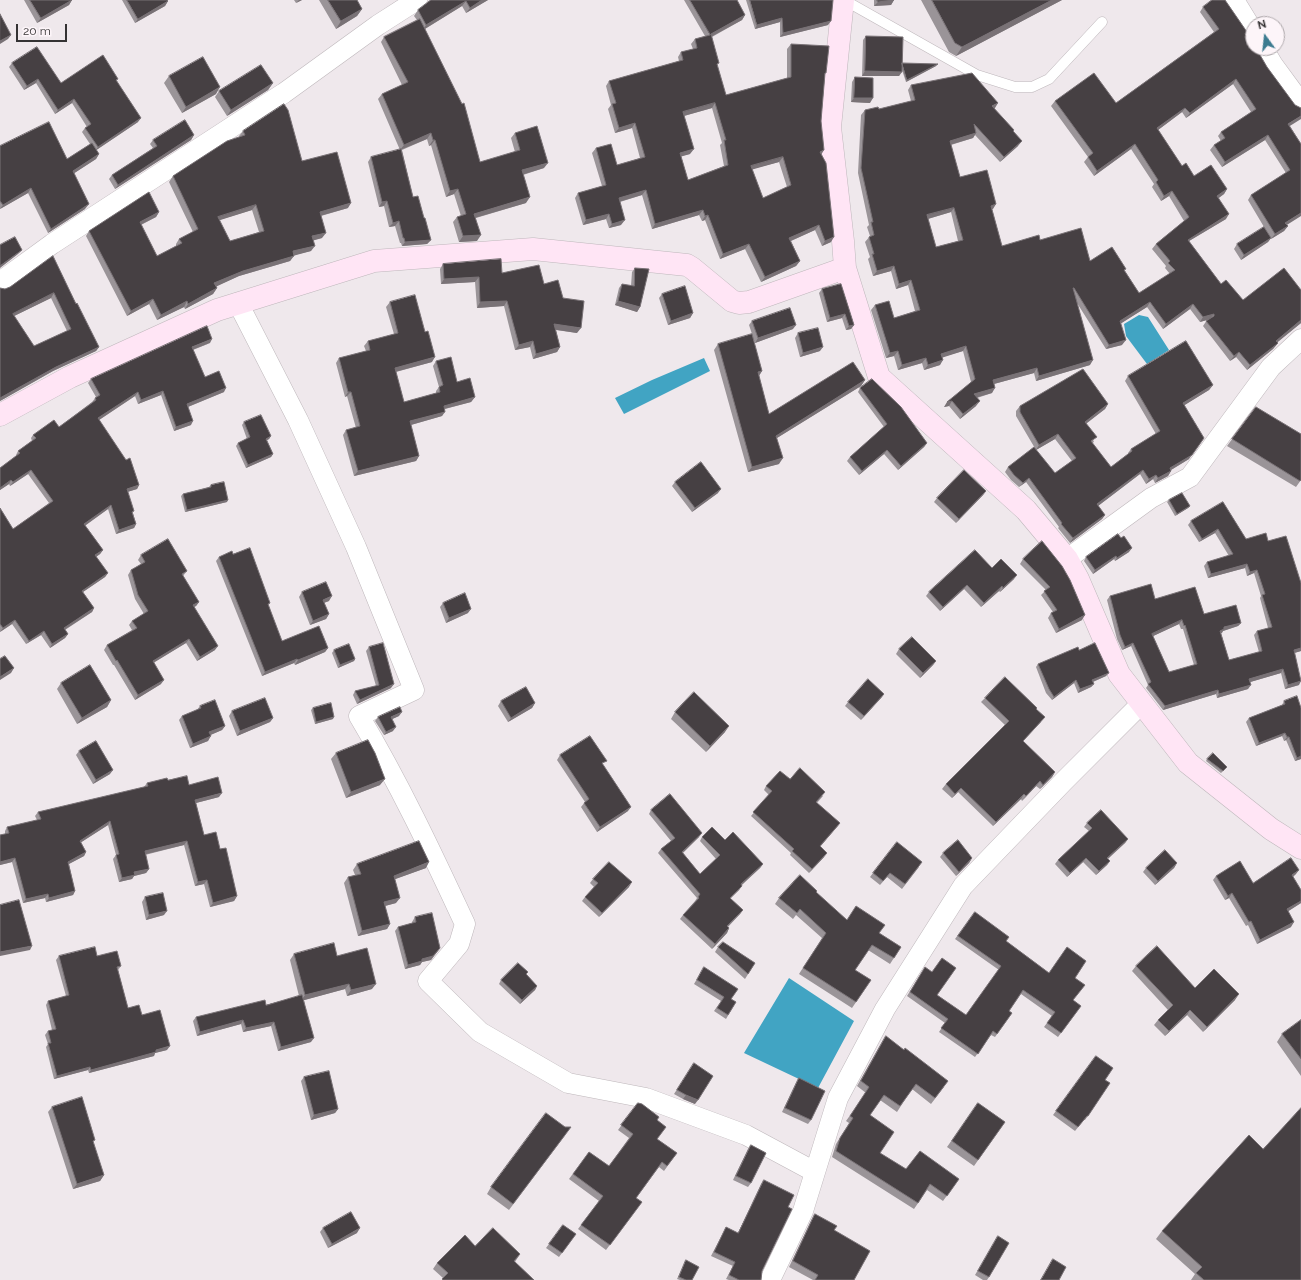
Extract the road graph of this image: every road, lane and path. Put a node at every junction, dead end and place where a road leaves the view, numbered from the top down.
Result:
1 (417, 0) edge
2 (844, 0) edge
3 (1234, 0) edge
4 (1245, 18) edge
5 (1102, 22) dead end
6 (1269, 56) edge
7 (1301, 103) edge
8 (845, 268) junction
9 (0, 282) edge
10 (238, 303) junction
11 (1301, 339) edge
12 (0, 415) edge
13 (1067, 558) junction
14 (1142, 703) junction
15 (1301, 848) edge
16 (815, 1172) junction
17 (770, 1280) edge

1 - 9 street
2 - 5 lane
2 - 8 main road
3 - 4 street
6 - 7 street
8 - 10 main road
8 - 13 main road
10 - 12 main road
10 - 16 street
11 - 13 street
13 - 14 main road
14 - 15 main road
14 - 16 street
16 - 17 street

